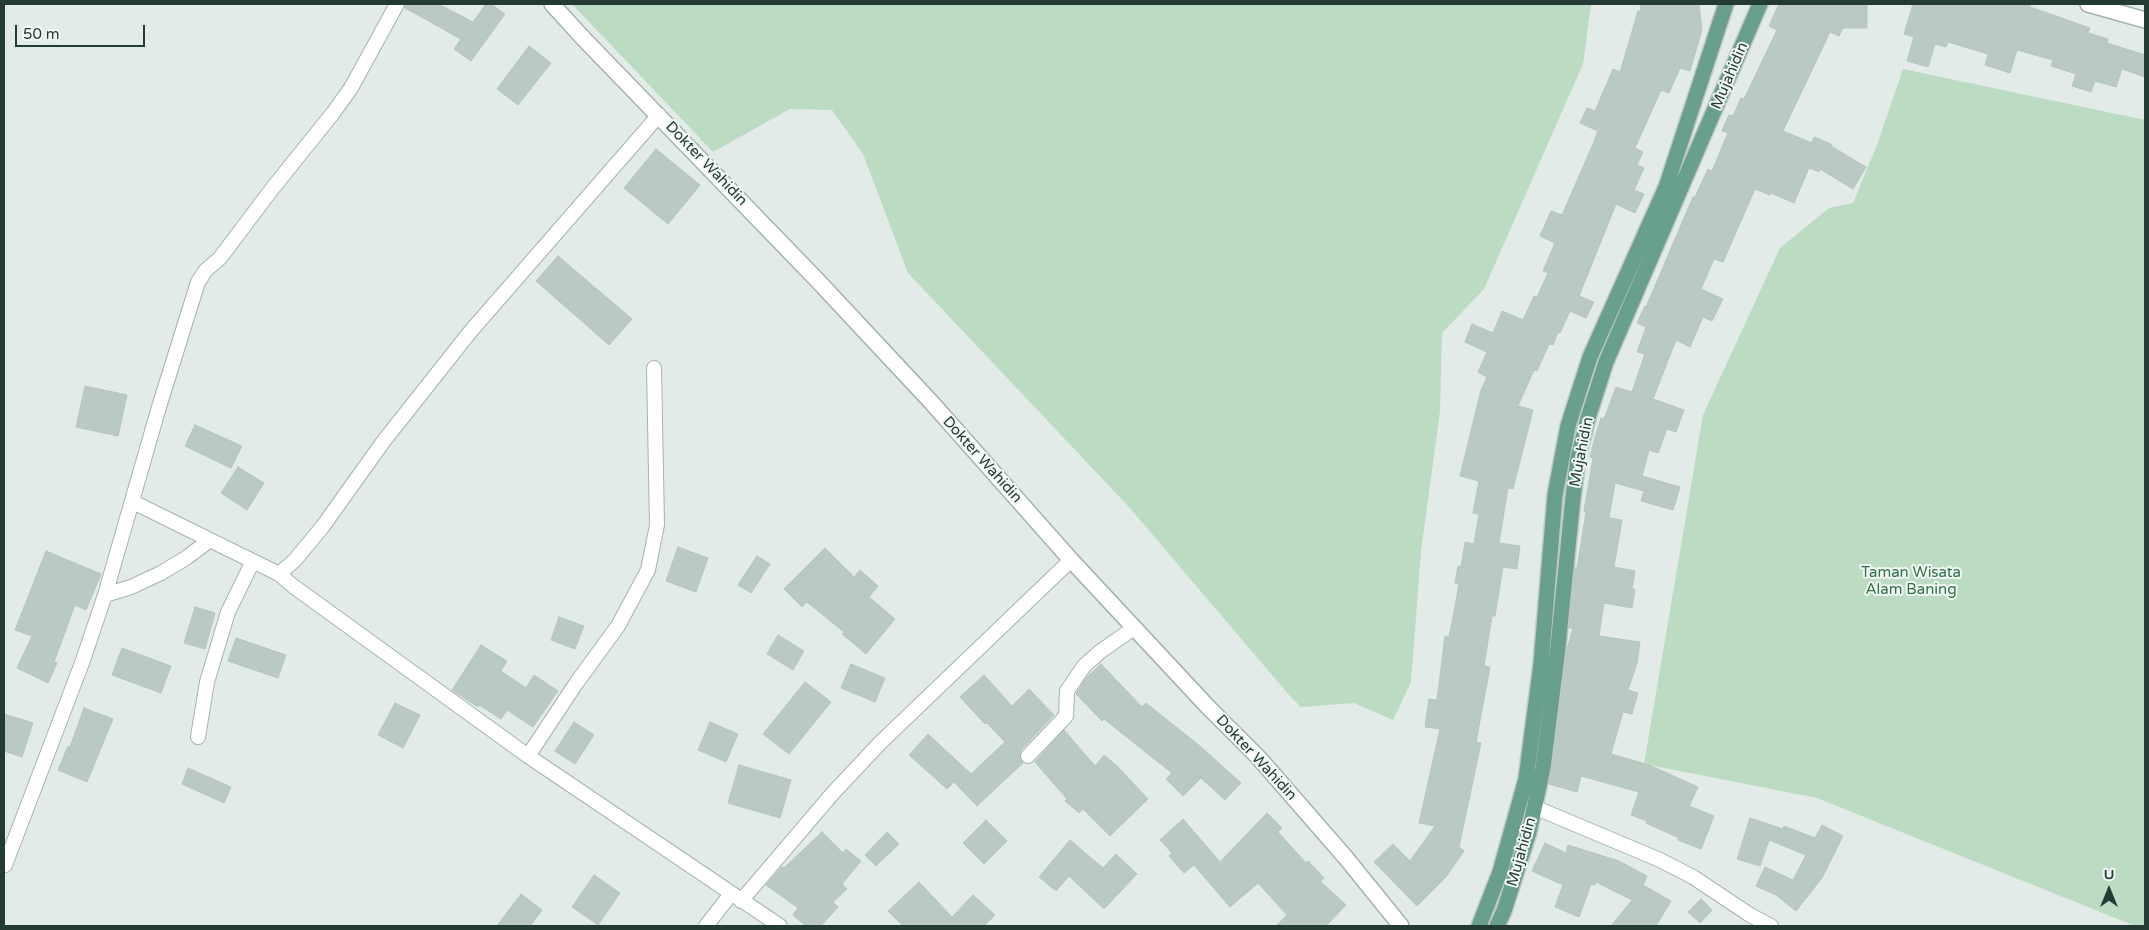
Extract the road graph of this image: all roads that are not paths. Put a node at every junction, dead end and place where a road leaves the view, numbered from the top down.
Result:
1 (397, 4) edge
2 (552, 4) edge
3 (1726, 4) edge
4 (1760, 4) edge
5 (2088, 4) edge
6 (2145, 20) edge
7 (659, 116) junction
8 (654, 368) dead end
9 (132, 502) junction
10 (210, 540) junction
11 (1071, 560) junction
12 (253, 561) junction
13 (279, 574) junction
14 (105, 595) junction
15 (1134, 628) junction
16 (198, 737) dead end
17 (528, 756) junction
18 (1028, 756) dead end
19 (1534, 807) junction
20 (5, 865) dead end
21 (736, 897) junction
22 (706, 926) edge
23 (780, 926) edge
24 (1400, 926) edge
25 (1479, 926) edge
26 (1497, 926) edge
27 (1771, 926) edge

1 - 9 street
2 - 7 street, Dokter Wahidin
3 - 25 main road, Mujahidin
4 - 19 main road, Mujahidin
5 - 6 street
7 - 11 street, Dokter Wahidin
7 - 13 street
8 - 17 street
9 - 10 street
9 - 14 street
10 - 12 street
10 - 14 street
11 - 15 street, Dokter Wahidin
11 - 21 street
12 - 13 street
12 - 16 street
13 - 17 street
14 - 20 street
15 - 18 street
15 - 24 street, Dokter Wahidin
17 - 21 street
19 - 26 main road, Mujahidin
19 - 27 street
21 - 22 street
21 - 23 street

